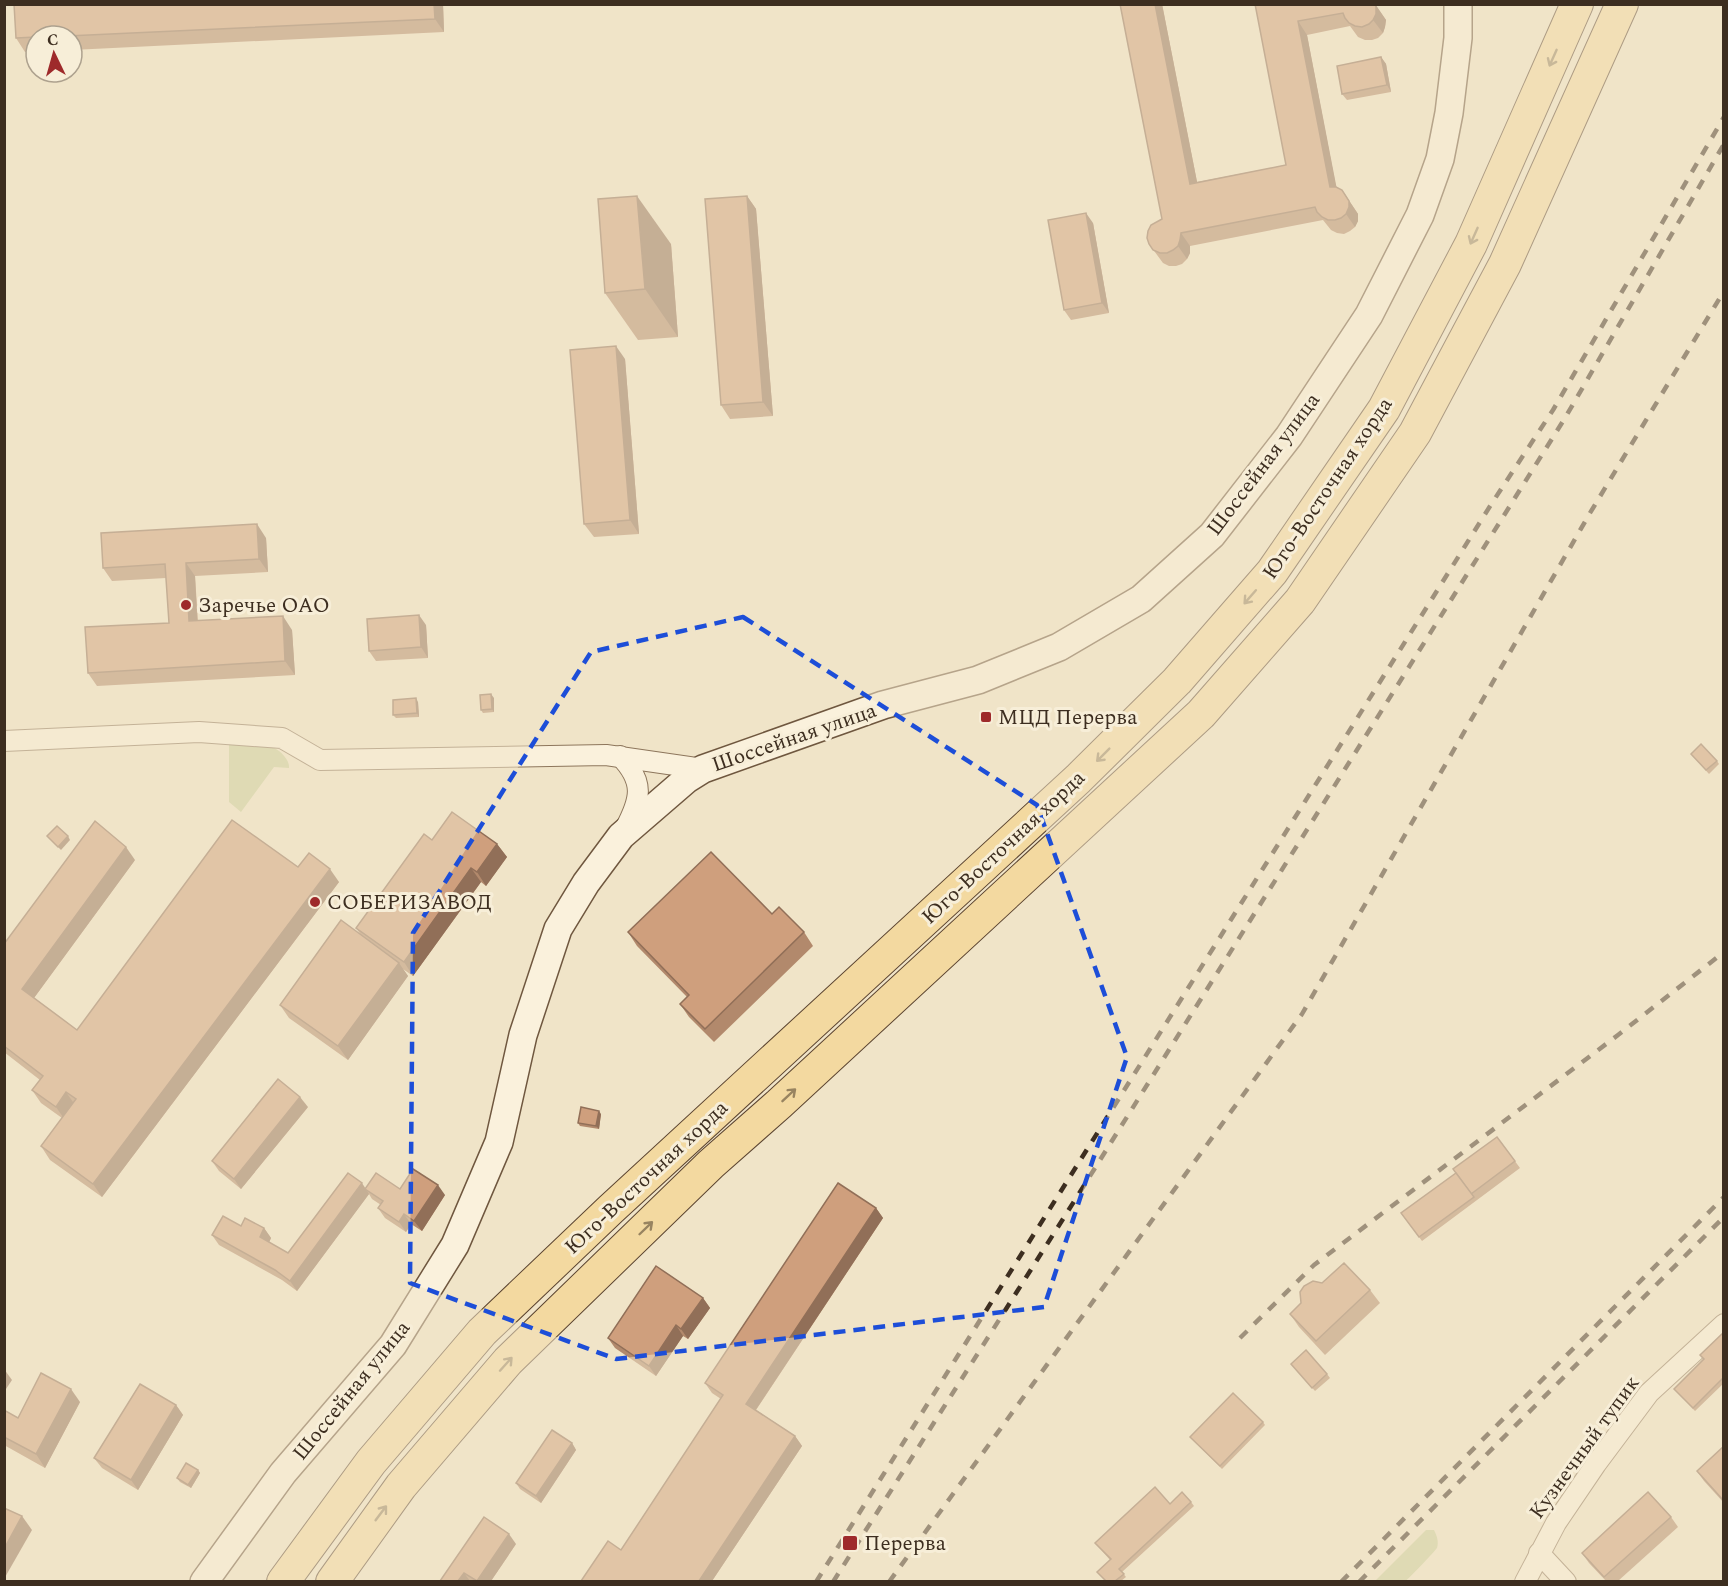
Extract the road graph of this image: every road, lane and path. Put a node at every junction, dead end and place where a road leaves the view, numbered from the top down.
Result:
1 (1458, 4) edge
2 (1577, 4) edge
3 (1622, 4) edge
4 (4, 741) edge
5 (620, 756) junction
6 (703, 769) junction
7 (621, 836) junction
8 (1724, 1324) edge
9 (1539, 1553) junction
10 (338, 1574) edge
11 (204, 1581) edge
12 (283, 1581) edge
13 (1525, 1581) edge
14 (1566, 1581) edge

1 - 6 main road, Шоссейная улица
2 -> 12 main road, Юго-Восточная хорда
10 -> 3 main road, Юго-Восточная хорда
4 - 5 street
5 - 6 street
5 - 7 street
6 - 7 main road, Шоссейная улица
7 - 11 main road, Шоссейная улица
8 - 9 street, Кузнечный тупик
9 - 13 street, Кузнечный тупик
9 - 14 street

